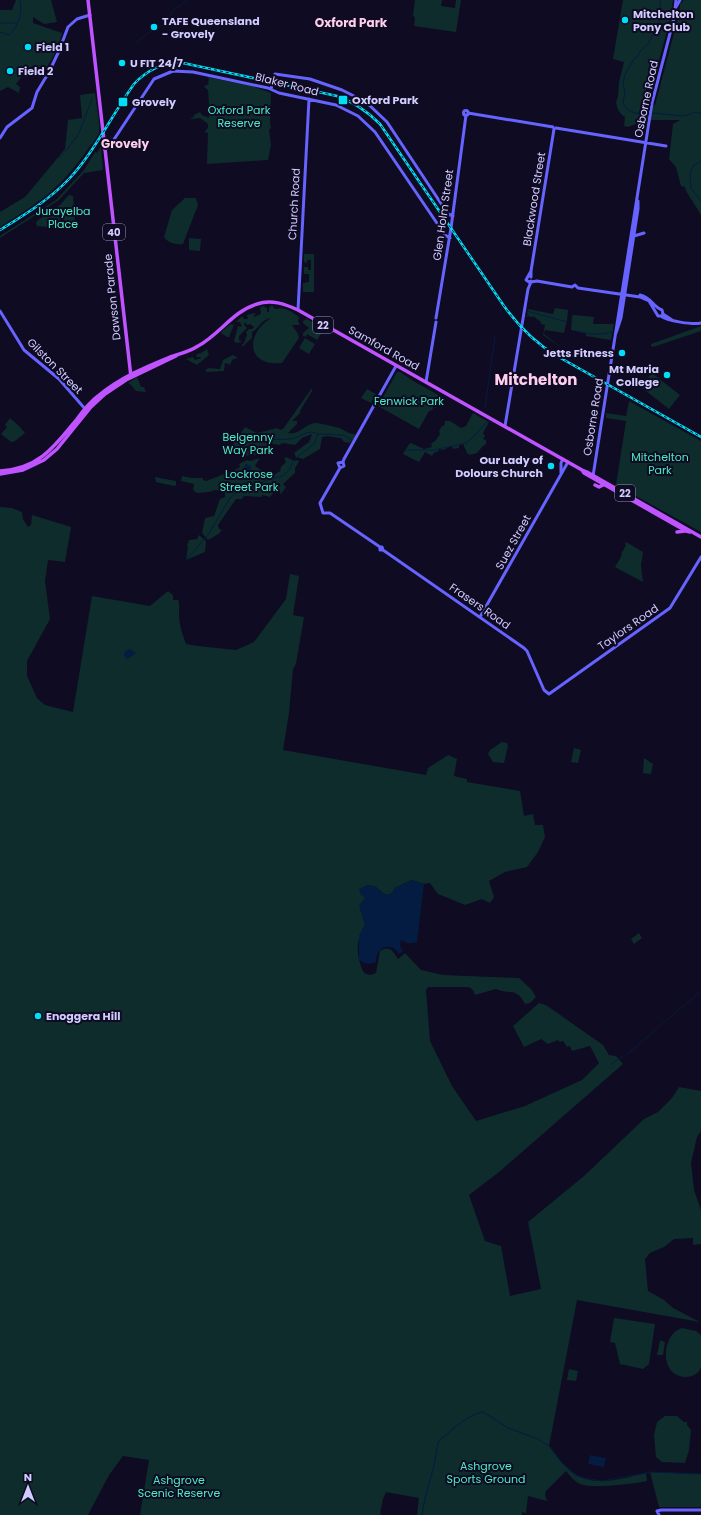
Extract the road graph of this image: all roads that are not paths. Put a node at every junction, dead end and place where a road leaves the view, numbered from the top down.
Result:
1 (88, 0) edge
2 (676, 0) edge
3 (680, 0) edge
4 (676, 7) junction
5 (90, 15) junction
6 (271, 89) junction
7 (309, 99) junction
8 (555, 128) junction
9 (0, 138) edge
10 (646, 142) junction
11 (666, 146) dead end
12 (104, 149) junction
13 (638, 195) junction
14 (453, 214) junction
15 (644, 233) dead end
16 (634, 236) junction
17 (450, 237) junction
18 (530, 279) junction
19 (623, 294) junction
20 (298, 310) junction
21 (657, 310) junction
22 (0, 311) edge
23 (662, 315) junction
24 (701, 323) edge
25 (396, 366) junction
26 (130, 375) junction
27 (426, 382) junction
28 (86, 410) junction
29 (505, 426) junction
30 (563, 459) junction
31 (568, 462) junction
32 (0, 472) edge
33 (561, 475) junction
34 (593, 477) junction
35 (603, 485) junction
36 (596, 492) dead end
37 (686, 531) junction
38 (677, 532) dead end
39 (691, 532) junction
40 (701, 537) edge
41 (701, 557) edge
42 (480, 617) junction
43 (547, 693) joint
44 (701, 1510) edge
45 (659, 1515) edge

1 - 5 main road, Dawson Parade / 40
2 - 4 street, Osborne Road
3 - 4 street, Osborne Road
4 - 10 street, Osborne Road
5 - 9 street
5 - 12 main road, Dawson Parade / 40
6 - 7 street, Blaker Road
6 - 12 street, Blaker Road
6 - 14 street
7 - 17 street, Blaker Road
7 - 20 street, Church Road
8 - 10 street
8 - 14 street, Glen Holm Street
8 - 18 street, Blackwood Street
10 - 11 street
10 - 13 street, Osborne Road
12 - 26 main road, Dawson Parade / 40
13 - 16 street, Osborne Road
13 - 19 street, Osborne Road
14 - 17 street, Glen Holm Street
15 - 16 street
16 - 19 street, Osborne Road
17 - 27 street, Glen Holm Street
18 - 19 street
18 - 29 street, Blackwood Street
19 - 21 street
19 - 34 street, Osborne Road
20 - 25 main road, Samford Road / 22
20 - 26 main road, Samford Road / 22
21 - 23 street
21 - 23 street
22 - 28 street, Gilston Street
23 - 24 street
25 - 27 main road, Samford Road / 22
25 - 42 street, Frasers Road
26 - 28 main road, Samford Road / 22
27 - 29 main road, Samford Road / 22
28 - 32 main road, Samford Road / 22
29 - 30 main road, Samford Road / 22
30 - 31 main road, Samford Road / 22
30 - 33 street, Suez Street
31 - 33 street, Suez Street
31 - 34 main road, Samford Road / 22
33 - 42 street, Suez Street
34 - 35 main road, Samford Road / 22
34 - 39 main road, Samford Road / 22
35 - 36 main road
35 - 37 main road, Samford Road / 22
37 - 38 main road
37 - 39 main road, Samford Road / 22
39 - 40 main road, Samford Road / 22
41 - 43 street, Taylors Road
42 - 43 street, Frasers Road
44 - 45 street

